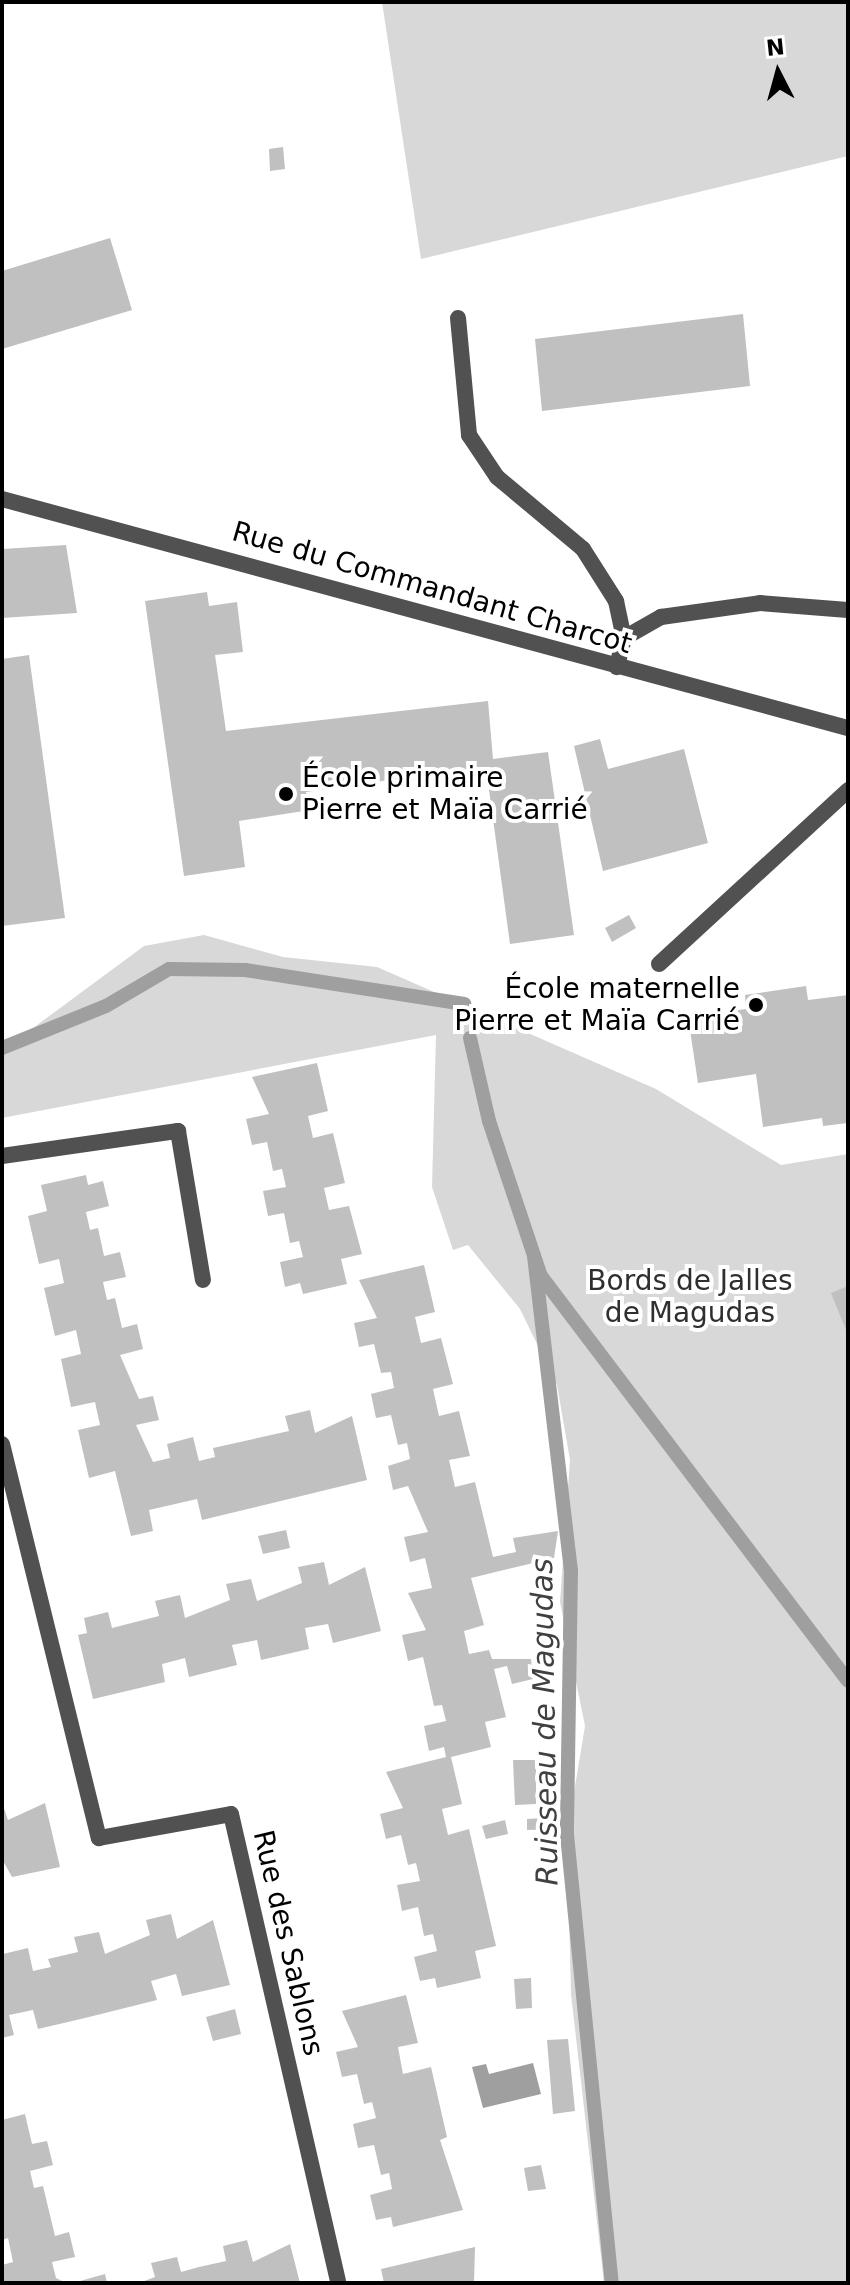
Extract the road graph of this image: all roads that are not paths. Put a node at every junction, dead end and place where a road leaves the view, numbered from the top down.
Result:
1 (458, 318) dead end
2 (2, 499) edge
3 (848, 610) edge
4 (624, 638) junction
5 (617, 667) junction
6 (848, 728) edge
7 (848, 790) edge
8 (659, 964) dead end
9 (2, 1156) edge
10 (203, 1280) dead end
11 (2, 1444) edge
12 (338, 2283) edge

1 - 4 street
2 - 5 street, Rue du Commandant Charcot
3 - 4 street
4 - 5 street
5 - 6 street, Rue du Commandant Charcot
7 - 8 street
9 - 10 street
11 - 12 street, Rue des Sablons

